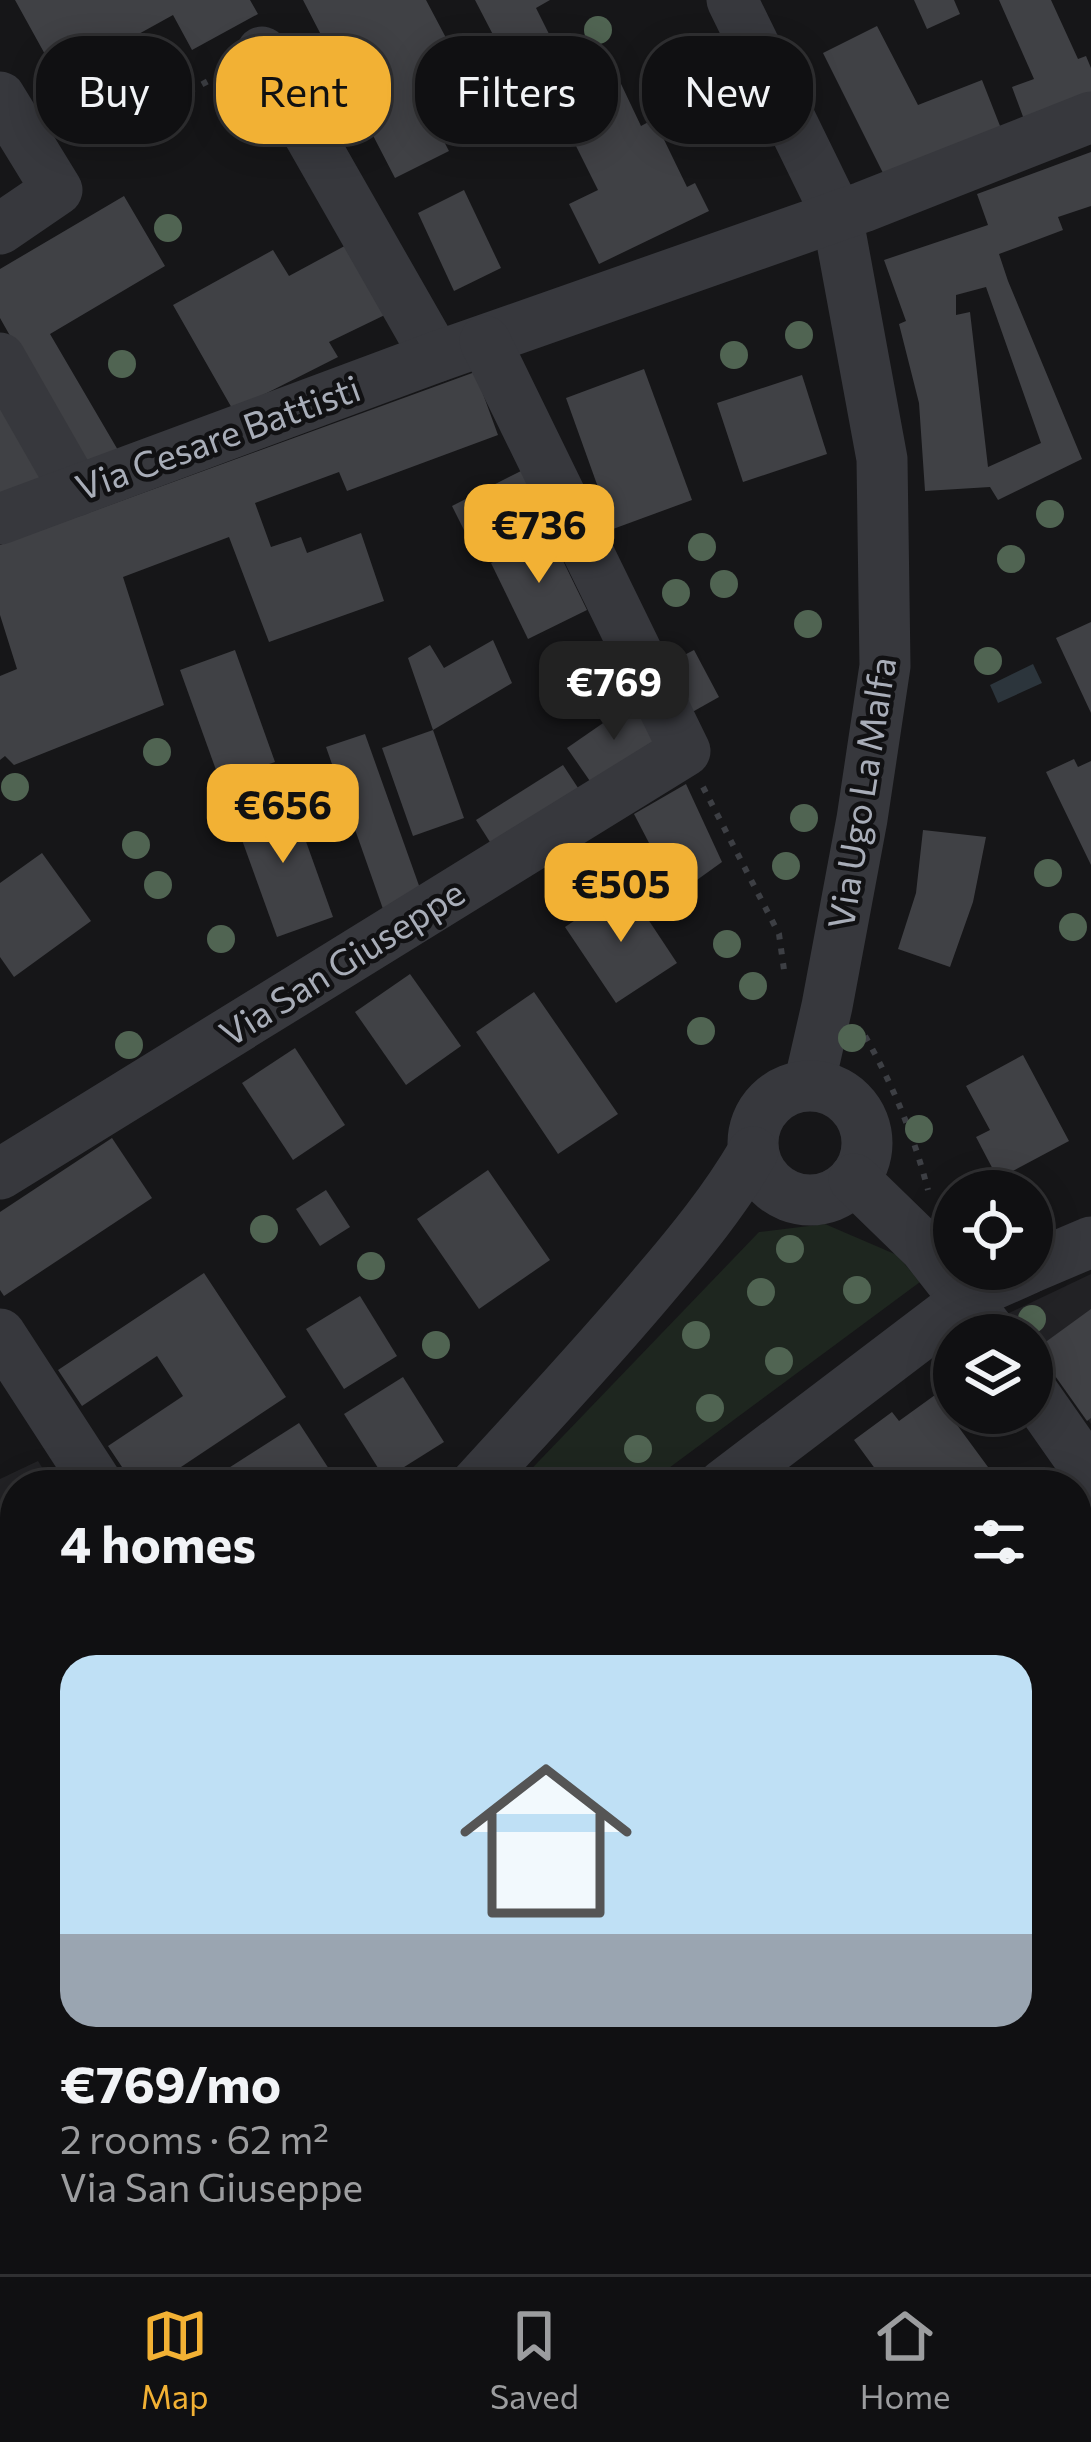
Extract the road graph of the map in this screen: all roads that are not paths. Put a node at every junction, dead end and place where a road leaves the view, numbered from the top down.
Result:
1 (732, 0) edge
2 (0, 97) edge
3 (1091, 117) edge
4 (314, 144) edge
5 (837, 214) junction
6 (0, 229) edge
7 (485, 341) junction
8 (436, 357) junction
9 (0, 358) edge
10 (76, 491) junction
11 (0, 519) edge
12 (809, 1085) junction
13 (752, 1151) junction
14 (0, 1174) edge
15 (854, 1179) junction
16 (784, 1195) junction
17 (1091, 1242) edge
18 (689, 1244) junction
19 (1053, 1258) edge
20 (978, 1314) edge
21 (0, 1334) edge
22 (933, 1344) edge
23 (1053, 1421) edge
24 (88, 1470) edge
25 (489, 1470) edge
26 (715, 1470) edge
27 (1087, 1470) edge

1 - 5 street, Via Ugo La Malfa
2 - 6 street
3 - 5 street, Via Cesare Battisti
4 - 8 street
5 - 7 street, Via Cesare Battisti
5 - 12 street, Via Ugo La Malfa
7 - 8 street, Via Cesare Battisti
7 - 14 street, Via San Giuseppe
8 - 10 street, Via Cesare Battisti
9 - 10 street
10 - 11 street, Via Cesare Battisti
12 - 13 street
12 - 15 street
13 - 16 street
13 - 18 street
15 - 16 street
15 - 20 street
16 - 18 street
17 - 19 street
18 - 25 street
21 - 24 street
22 - 26 street
23 - 27 street

